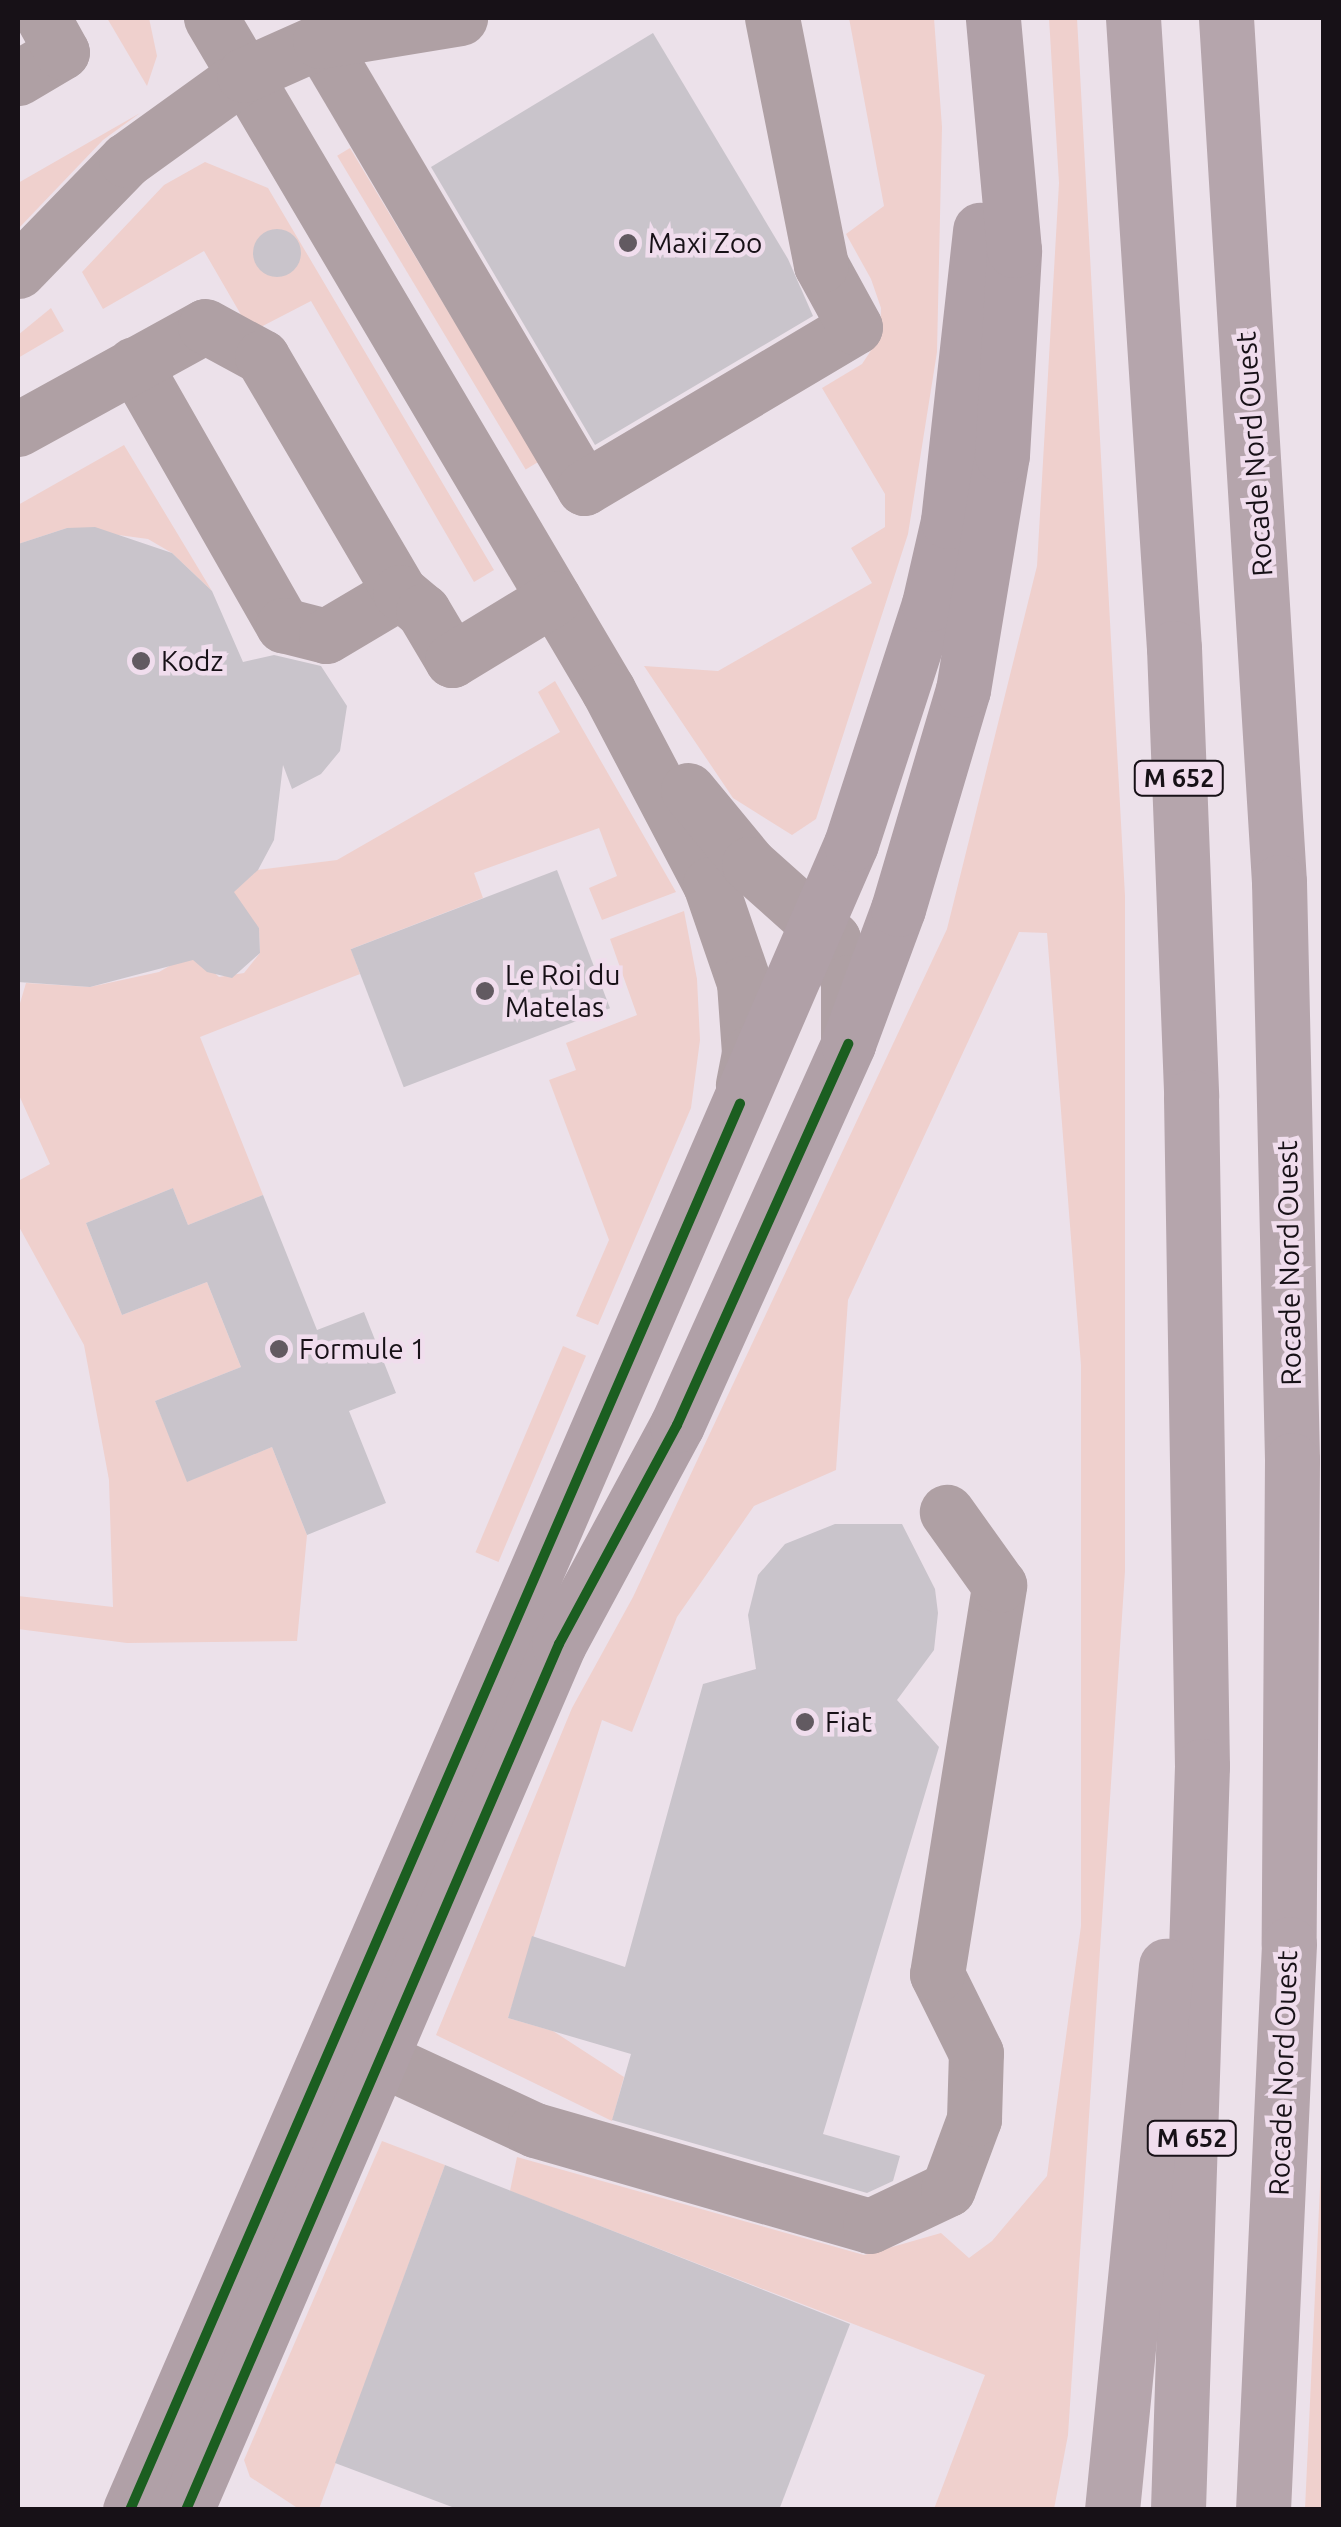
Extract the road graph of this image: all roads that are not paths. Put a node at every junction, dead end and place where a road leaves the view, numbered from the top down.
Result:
1 (460, 18) edge
2 (772, 18) edge
3 (990, 18) edge
4 (1133, 18) edge
5 (1226, 18) edge
6 (230, 36) edge
7 (320, 41) junction
8 (18, 270) edge
9 (134, 364) junction
10 (18, 429) edge
11 (400, 592) junction
12 (554, 598) junction
13 (608, 690) junction
14 (818, 921) junction
15 (848, 1044) junction
16 (740, 1104) junction
17 (1292, 1460) junction
18 (947, 1512) dead end
19 (1324, 1608) edge
20 (1202, 1766) junction
21 (379, 2058) junction
22 (130, 2510) edge
23 (186, 2510) edge
24 (1112, 2510) edge
25 (1178, 2510) edge
26 (1264, 2510) edge

1 - 7 street
2 - 7 street
3 - 14 main road
3 - 15 main road
4 - 20 highway, M 652
5 - 17 highway, Rocade Nord Ouest / M 652
6 - 7 street
6 - 8 street
6 - 12 street
9 - 10 street
9 - 11 street
9 - 11 street
11 - 12 street
12 - 13 street
13 - 14 street
13 - 16 street
14 - 15 street
14 - 16 main road
15 - 21 main road
16 - 22 main road
17 - 19 highway
17 - 26 highway, Rocade Nord Ouest / M 652
18 - 21 street
20 - 24 highway
20 - 25 highway, M 652
21 - 23 main road

